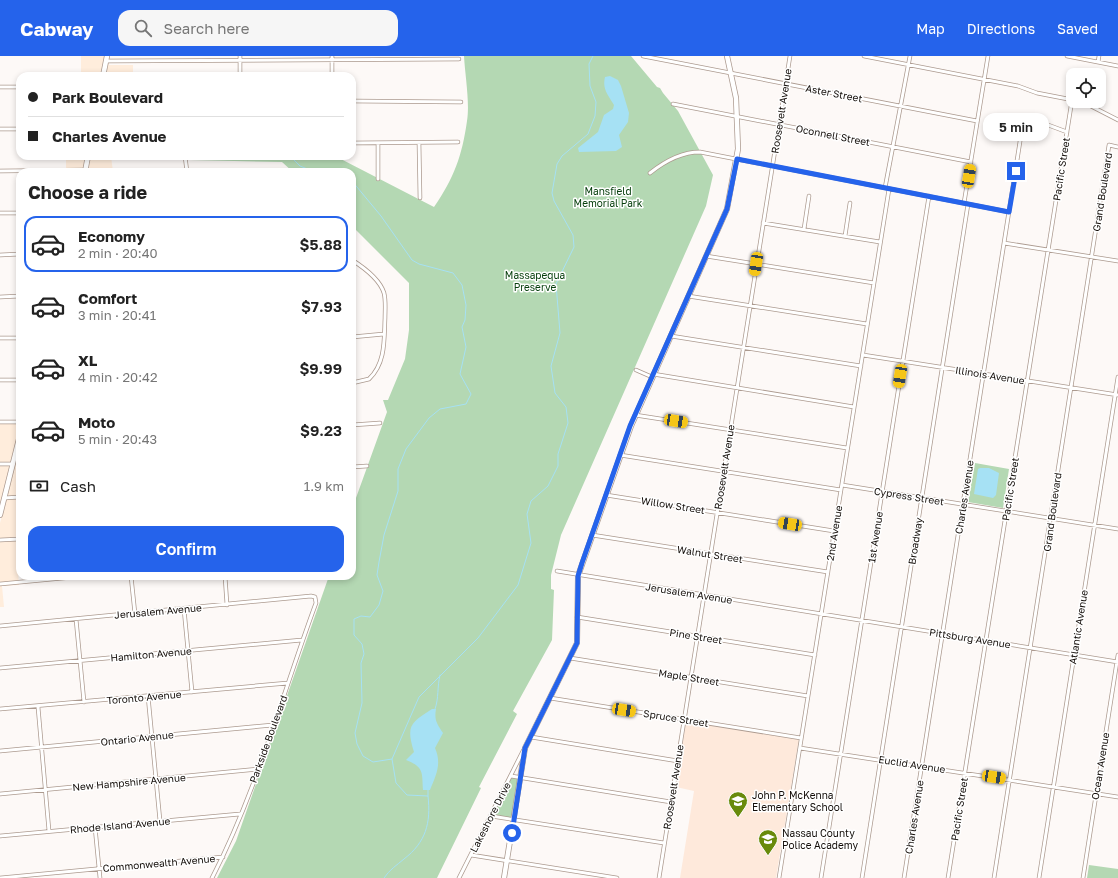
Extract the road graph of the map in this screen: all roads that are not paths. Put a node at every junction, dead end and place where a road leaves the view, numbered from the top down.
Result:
1 (240, 56) edge
2 (643, 56) edge
3 (726, 56) edge
4 (790, 56) edge
5 (864, 56) edge
6 (910, 56) edge
7 (988, 56) edge
8 (1067, 56) edge
9 (1100, 56) edge
10 (332, 58) edge
11 (106, 59) edge
12 (459, 59) dead end
13 (240, 60) junction
14 (1098, 62) junction
15 (909, 65) junction
16 (1118, 66) edge
17 (104, 72) edge
18 (240, 72) edge
19 (332, 72) edge
20 (730, 73) junction
21 (984, 79) junction
22 (785, 84) junction
23 (0, 87) edge
24 (16, 87) edge
25 (1066, 98) edge
26 (356, 101) edge
27 (461, 102) dead end
28 (673, 104) dead end
29 (901, 106) junction
30 (1072, 108) edge
31 (1096, 108) edge
32 (737, 116) junction
33 (1118, 120) edge
34 (977, 121) junction
35 (779, 125) junction
36 (0, 129) edge
37 (16, 129) edge
38 (1067, 132) junction
39 (458, 142) dead end
40 (356, 143) edge
41 (378, 143) junction
42 (419, 143) junction
43 (892, 147) junction
44 (1118, 147) edge
45 (737, 159) junction
46 (971, 162) junction
47 (772, 166) junction
48 (0, 171) edge
49 (16, 171) edge
50 (650, 173) dead end
51 (378, 179) dead end
52 (885, 188) junction
53 (889, 189) junction
54 (809, 196) dead end
55 (929, 196) junction
56 (420, 198) dead end
57 (850, 203) dead end
58 (966, 204) junction
59 (1009, 212) junction
60 (0, 213) edge
61 (16, 213) edge
62 (763, 223) junction
63 (804, 230) junction
64 (845, 236) junction
65 (880, 242) junction
66 (1004, 243) junction
67 (1047, 250) junction
68 (16, 254) edge
69 (0, 255) edge
70 (706, 256) junction
71 (1092, 257) junction
72 (1118, 261) edge
73 (356, 264) edge
74 (756, 264) junction
75 (874, 283) junction
76 (16, 296) edge
77 (688, 296) junction
78 (0, 297) edge
79 (750, 306) junction
80 (867, 324) junction
81 (384, 334) junction
82 (671, 336) junction
83 (356, 337) edge
84 (0, 338) edge
85 (16, 338) edge
86 (743, 347) junction
87 (863, 355) junction
88 (903, 361) junction
89 (861, 366) junction
90 (942, 368) junction
91 (636, 370) dead end
92 (984, 374) junction
93 (652, 376) junction
94 (1118, 377) edge
95 (0, 380) edge
96 (16, 380) edge
97 (1027, 381) junction
98 (356, 382) edge
99 (737, 388) junction
100 (1071, 388) junction
101 (1117, 395) edge
102 (854, 407) junction
103 (635, 415) junction
104 (0, 422) edge
105 (16, 422) edge
106 (380, 423) dead end
107 (356, 425) edge
108 (730, 430) junction
109 (847, 448) junction
110 (620, 454) junction
111 (16, 458) edge
112 (0, 464) edge
113 (13, 464) junction
114 (367, 466) dead end
115 (356, 467) edge
116 (724, 471) junction
117 (842, 485) junction
118 (841, 490) junction
119 (882, 492) junction
120 (606, 495) junction
121 (16, 497) edge
122 (4, 498) junction
123 (922, 498) junction
124 (963, 505) junction
125 (1, 506) edge
126 (1006, 511) junction
127 (717, 512) junction
128 (0, 515) edge
129 (1051, 519) junction
130 (1094, 526) junction
131 (1118, 529) edge
132 (834, 531) junction
133 (592, 535) junction
134 (16, 539) edge
135 (0, 540) edge
136 (710, 554) junction
137 (557, 571) dead end
138 (828, 572) junction
139 (578, 575) junction
140 (42, 580) edge
141 (131, 580) edge
142 (224, 580) edge
143 (0, 584) edge
144 (704, 595) junction
145 (315, 598) joint
146 (227, 605) junction
147 (184, 609) junction
148 (135, 614) junction
149 (821, 614) junction
150 (577, 617) junction
151 (76, 619) junction
152 (862, 620) junction
153 (0, 626) edge
154 (901, 627) junction
155 (943, 634) junction
156 (697, 636) junction
157 (302, 640) junction
158 (986, 641) junction
159 (1030, 648) junction
160 (188, 650) junction
161 (815, 655) junction
162 (1074, 655) junction
163 (1118, 655) edge
164 (570, 658) junction
165 (80, 660) junction
166 (1117, 662) edge
167 (0, 668) edge
168 (691, 678) junction
169 (288, 683) junction
170 (192, 692) junction
171 (148, 696) junction
172 (808, 696) junction
173 (550, 698) junction
174 (84, 702) junction
175 (38, 706) junction
176 (0, 709) edge
177 (684, 719) junction
178 (274, 725) junction
179 (152, 737) junction
180 (530, 737) junction
181 (802, 738) junction
182 (41, 748) junction
183 (525, 748) junction
184 (800, 748) junction
185 (0, 752) edge
186 (841, 753) junction
187 (880, 759) junction
188 (678, 761) junction
189 (922, 766) junction
190 (258, 769) junction
191 (965, 773) junction
192 (511, 776) junction
193 (520, 778) junction
194 (156, 779) junction
195 (1009, 780) junction
196 (1053, 787) junction
197 (45, 790) junction
198 (1096, 793) junction
199 (0, 794) edge
200 (1118, 797) edge
201 (671, 802) junction
202 (240, 814) junction
203 (491, 816) junction
204 (514, 819) junction
205 (160, 821) junction
206 (95, 827) junction
207 (49, 832) junction
208 (0, 836) edge
209 (664, 843) junction
210 (471, 855) junction
211 (223, 857) junction
212 (507, 861) junction
213 (99, 868) junction
214 (0, 878) edge
215 (100, 878) edge
216 (212, 878) edge
217 (460, 878) edge
218 (504, 878) edge
219 (617, 878) edge
220 (659, 878) edge
221 (779, 878) edge
222 (782, 878) edge
223 (821, 878) edge
224 (862, 878) edge
225 (904, 878) edge
226 (948, 878) edge
227 (994, 878) edge
228 (1039, 878) edge
229 (1083, 878) edge

1 - 13 street
2 - 20 street, Aster Street
3 - 20 street, Lakeshore Drive
4 - 22 street, Roosevelt Avenue
5 - 15 street
6 - 15 street
7 - 21 street, Broadway
8 - 14 street
9 - 14 street
10 - 12 street
10 - 13 street
10 - 19 street
11 - 13 street
11 - 17 street
13 - 18 street
14 - 16 street
15 - 21 street
15 - 29 street
20 - 22 street, Aster Street
20 - 32 street, Lakeshore Drive
21 - 25 street
21 - 34 street, Broadway
22 - 29 street, Aster Street
22 - 35 street, Roosevelt Avenue
23 - 24 street
26 - 27 street
28 - 32 street, Oconnell Street
29 - 34 street, Aster Street
29 - 43 street
30 - 38 street, Pacific Street
31 - 33 street
32 - 35 street, Oconnell Street
32 - 45 street, Lakeshore Drive
34 - 46 street, Broadway
35 - 43 street, Oconnell Street
35 - 47 street, Roosevelt Avenue
36 - 37 street
38 - 59 street, Charles Avenue
38 - 67 street, Pacific Street
39 - 42 street
40 - 41 street
41 - 42 street
41 - 51 street
42 - 56 street
43 - 46 street, Oconnell Street
43 - 52 street
44 - 71 street, Grand Boulevard
45 - 47 street
45 - 50 street
45 - 70 street, Lakeshore Drive
46 - 58 street, Broadway
47 - 52 street
47 - 62 street, Roosevelt Avenue
48 - 49 street
52 - 53 street
53 - 55 street
53 - 65 street, 2nd Avenue
54 - 63 street
55 - 58 street
55 - 88 street, 1st Avenue
57 - 64 street
58 - 59 street
58 - 90 street, Broadway
59 - 66 street, Charles Avenue
60 - 61 street
62 - 63 street
62 - 74 street, Roosevelt Avenue
63 - 64 street
64 - 65 street
65 - 75 street, 2nd Avenue
66 - 67 street
66 - 92 street, Charles Avenue
67 - 71 street
67 - 97 street, Pacific Street
68 - 69 street
70 - 74 street
70 - 77 street, Lakeshore Drive
71 - 72 street
71 - 100 street, Grand Boulevard
73 - 81 street
74 - 75 street
74 - 79 street, Roosevelt Avenue
75 - 80 street, 2nd Avenue
76 - 78 street
77 - 79 street
77 - 82 street, Lakeshore Drive
79 - 80 street
79 - 86 street, Roosevelt Avenue
80 - 87 street, 2nd Avenue
81 - 83 street
81 - 98 street
82 - 86 street
82 - 93 street, Lakeshore Drive
84 - 85 street
86 - 89 street
86 - 99 street, Roosevelt Avenue
87 - 88 street, Illinois Avenue
87 - 89 street, 2nd Avenue
88 - 90 street, Illinois Avenue
88 - 119 street, 1st Avenue
89 - 102 street, 2nd Avenue
90 - 92 street, Illinois Avenue
90 - 123 street, Broadway
91 - 93 street
92 - 97 street, Illinois Avenue
92 - 124 street, Charles Avenue
93 - 99 street
93 - 103 street, Lakeshore Drive
94 - 101 street, Atlantic Avenue
95 - 96 street
97 - 100 street, Illinois Avenue
97 - 126 street, Pacific Street
99 - 102 street
99 - 108 street, Roosevelt Avenue
100 - 101 street, Illinois Avenue
100 - 129 street, Grand Boulevard
101 - 130 street, Atlantic Avenue
102 - 109 street, 2nd Avenue
103 - 108 street
103 - 110 street, Lakeshore Drive
104 - 105 street
106 - 107 street
108 - 109 street
108 - 116 street, Roosevelt Avenue
109 - 117 street, 2nd Avenue
110 - 116 street
110 - 120 street, Lakeshore Drive
111 - 113 street
112 - 113 street
113 - 122 street
114 - 115 street
116 - 118 street
116 - 127 street, Roosevelt Avenue
117 - 118 street, 2nd Avenue
117 - 119 street, Cypress Street
118 - 132 street, 2nd Avenue
119 - 123 street, Cypress Street
119 - 152 street, 1st Avenue
120 - 127 street, Willow Street
120 - 133 street, Lakeshore Drive
121 - 122 street
122 - 125 street
123 - 124 street, Cypress Street
123 - 154 street, Broadway
124 - 126 street, Cypress Street
124 - 155 street, Charles Avenue
125 - 128 street
126 - 129 street, Cypress Street
126 - 158 street, Pacific Street
127 - 132 street, Willow Street
127 - 136 street, Roosevelt Avenue
129 - 130 street, Cypress Street
129 - 159 street, Grand Boulevard
130 - 131 street, Cypress Street
130 - 162 street, Atlantic Avenue
132 - 138 street, 2nd Avenue
133 - 136 street, Walnut Street
133 - 139 street, Lakeshore Drive
134 - 135 street
136 - 138 street, Walnut Street
136 - 144 street, Roosevelt Avenue
137 - 139 street, Jerusalem Avenue
138 - 149 street, 2nd Avenue
139 - 144 street, Jerusalem Avenue
139 - 150 street, Lakeshore Drive
140 - 143 street
141 - 148 street
142 - 146 street
144 - 149 street, Jerusalem Avenue
144 - 156 street, Roosevelt Avenue
145 - 146 street, Jerusalem Avenue
145 - 157 street, Parkside Boulevard
146 - 147 street, Jerusalem Avenue
147 - 148 street, Jerusalem Avenue
147 - 160 street
148 - 151 street, Jerusalem Avenue
149 - 152 street, Pittsburg Avenue
149 - 161 street, 2nd Avenue
150 - 156 street, Pine Street
150 - 164 street, Lakeshore Drive
151 - 153 street, Jerusalem Avenue
151 - 165 street
152 - 154 street, Pittsburg Avenue
152 - 186 street, 1st Avenue
154 - 155 street, Pittsburg Avenue
154 - 187 street, Broadway
155 - 158 street, Pittsburg Avenue
155 - 189 street, Charles Avenue
156 - 161 street, Pine Street
156 - 168 street, Roosevelt Avenue
157 - 160 street, Hamilton Avenue
157 - 169 street, Parkside Boulevard
158 - 159 street, Pittsburg Avenue
158 - 191 street, Pacific Street
159 - 162 street, Pittsburg Avenue
159 - 195 street, Grand Boulevard
160 - 165 street, Hamilton Avenue
160 - 170 street
161 - 172 street, 2nd Avenue
162 - 166 street, Pittsburg Avenue
162 - 196 street, Atlantic Avenue
163 - 166 street, Ocean Avenue
164 - 168 street, Maple Street
164 - 173 street, Lakeshore Drive
165 - 167 street, Hamilton Avenue
165 - 174 street
166 - 198 street, Ocean Avenue
168 - 172 street, Maple Street
168 - 177 street, Roosevelt Avenue
169 - 170 street, Toronto Avenue
169 - 178 street, Parkside Boulevard
170 - 171 street, Toronto Avenue
171 - 174 street, Toronto Avenue
171 - 179 street
172 - 181 street, 2nd Avenue
173 - 177 street, Spruce Street
173 - 180 street, Lakeshore Drive
174 - 175 street, Toronto Avenue
175 - 176 street, Toronto Avenue
175 - 182 street
177 - 181 street, Spruce Street
177 - 188 street, Roosevelt Avenue
178 - 179 street, Ontario Avenue
178 - 190 street, Parkside Boulevard
179 - 182 street, Ontario Avenue
179 - 194 street
180 - 183 street, Lakeshore Drive
180 - 188 street
181 - 184 street, 2nd Avenue
182 - 185 street, Ontario Avenue
182 - 197 street
183 - 192 street, Lakeshore Drive
183 - 193 street
184 - 186 street, Euclid Avenue
184 - 221 street, 2nd Avenue
186 - 187 street, Euclid Avenue
186 - 223 street, 1st Avenue
187 - 189 street, Euclid Avenue
187 - 224 street, Broadway
188 - 201 street, Roosevelt Avenue
189 - 191 street, Euclid Avenue
189 - 225 street, Charles Avenue
190 - 194 street, New Hampshire Avenue
190 - 202 street, Parkside Boulevard
191 - 195 street, Euclid Avenue
191 - 226 street, Pacific Street
192 - 193 street
192 - 203 street, Lakeshore Drive
193 - 201 street
193 - 204 street
194 - 197 street, New Hampshire Avenue
194 - 205 street
195 - 196 street, Euclid Avenue
195 - 227 street, Grand Boulevard
196 - 198 street, Euclid Avenue
196 - 228 street, Atlantic Avenue
197 - 199 street, New Hampshire Avenue
197 - 207 street
198 - 200 street, Euclid Avenue
198 - 229 street, Ocean Avenue
201 - 209 street, Roosevelt Avenue
202 - 205 street, Rhode Island Avenue
202 - 211 street, Parkside Boulevard
203 - 204 street
203 - 210 street, Lakeshore Drive
204 - 209 street
204 - 212 street
205 - 206 street, Rhode Island Avenue
206 - 207 street, Rhode Island Avenue
206 - 213 street
207 - 208 street, Rhode Island Avenue
209 - 220 street, Roosevelt Avenue
210 - 212 street
210 - 217 street, Lakeshore Drive
211 - 213 street, Commonwealth Avenue
211 - 216 street, Parkside Boulevard
212 - 218 street
212 - 219 street
213 - 214 street, Commonwealth Avenue
213 - 215 street
221 - 222 street

